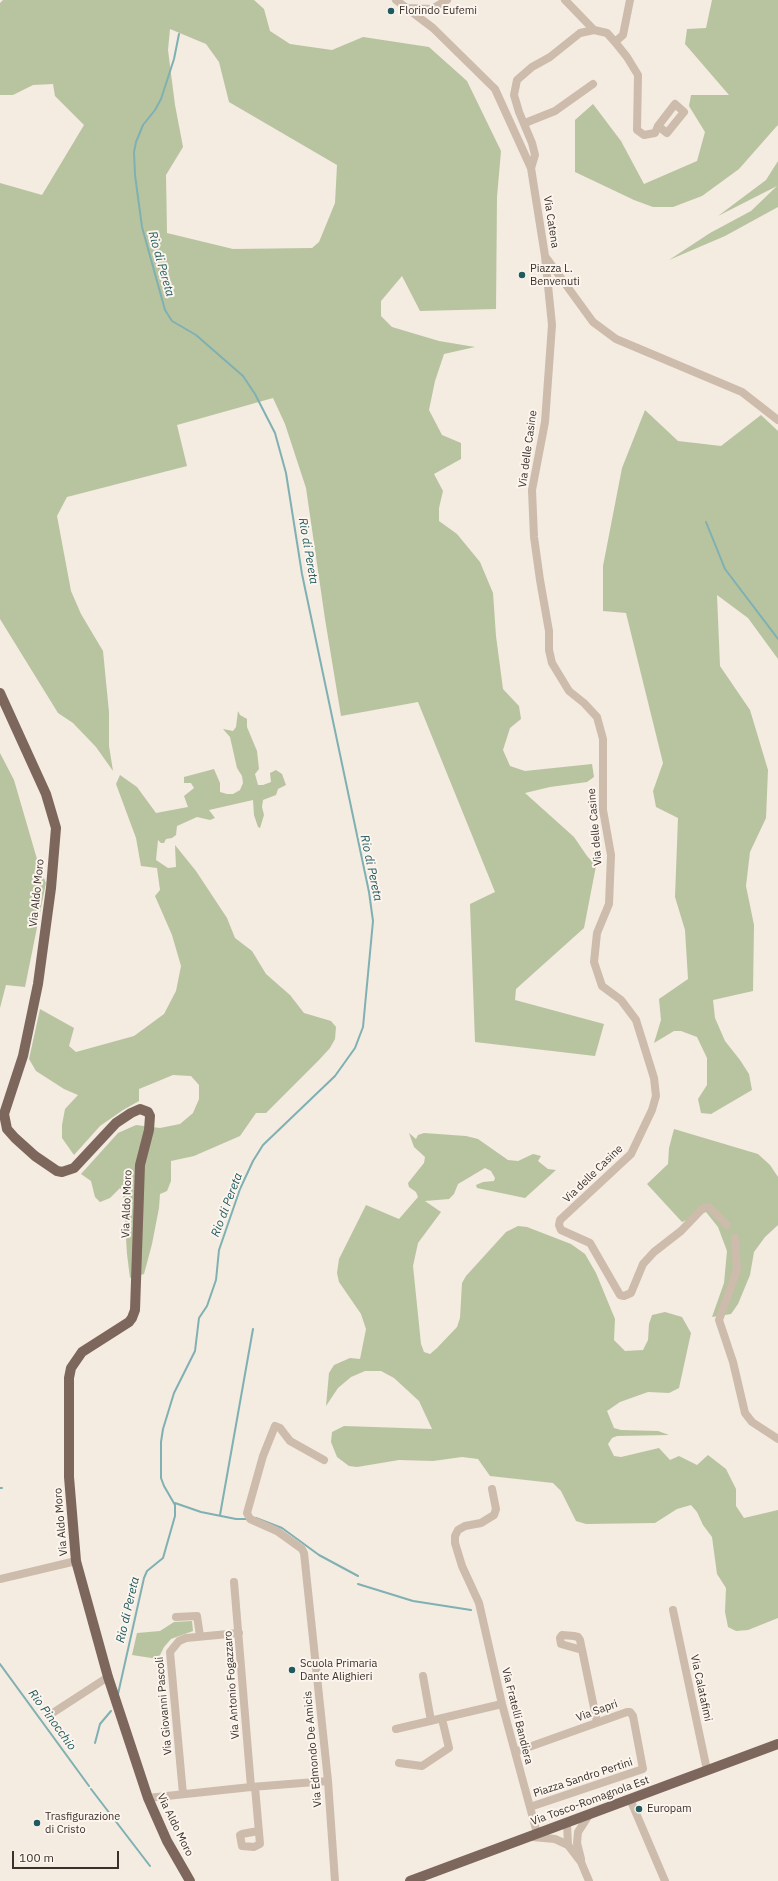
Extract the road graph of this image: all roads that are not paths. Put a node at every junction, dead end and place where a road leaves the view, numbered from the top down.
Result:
1 (396, 0) edge
2 (447, 0) edge
3 (565, 0) edge
4 (630, 0) edge
5 (406, 8) junction
6 (594, 30) junction
7 (615, 42) junction
8 (593, 84) dead end
9 (525, 123) junction
10 (658, 126) dead end
11 (531, 168) junction
12 (545, 256) junction
13 (778, 420) edge
14 (0, 693) edge
15 (727, 1225) dead end
16 (735, 1238) dead end
17 (778, 1439) edge
18 (324, 1460) dead end
19 (492, 1489) dead end
20 (76, 1561) junction
21 (0, 1579) edge
22 (234, 1582) dead end
23 (673, 1610) dead end
24 (176, 1617) dead end
25 (239, 1633) junction
26 (200, 1636) junction
27 (582, 1650) dead end
28 (424, 1676) dead end
29 (108, 1677) junction
30 (502, 1704) junction
31 (48, 1716) dead end
32 (442, 1719) junction
33 (431, 1721) junction
34 (597, 1722) junction
35 (396, 1729) dead end
36 (778, 1744) edge
37 (515, 1752) junction
38 (399, 1763) dead end
39 (643, 1769) joint
40 (707, 1770) junction
41 (328, 1781) junction
42 (253, 1787) junction
43 (183, 1794) junction
44 (148, 1798) junction
45 (630, 1799) junction
46 (530, 1807) junction
47 (589, 1815) junction
48 (567, 1823) junction
49 (258, 1831) dead end
50 (532, 1835) junction
51 (577, 1839) junction
52 (568, 1844) junction
53 (581, 1862) junction
54 (190, 1881) edge
55 (336, 1881) edge
56 (410, 1881) edge
57 (589, 1881) edge
58 (665, 1881) edge

1 - 5 street, Via Catena
2 - 5 street
3 - 6 street
4 - 7 street
5 - 11 street, Via Catena
6 - 7 street
6 - 9 street
7 - 10 street
8 - 9 street
9 - 11 street
11 - 12 street, Via Catena
12 - 13 street, Via Catena
12 - 15 street, Via delle Casine
14 - 20 main road, Via Aldo Moro
16 - 17 street
18 - 41 street, Via Edmondo De Amicis
19 - 30 street, Via Fratelli Bandiera
20 - 21 street
20 - 29 main road, Via Aldo Moro
22 - 25 street, Via Antonio Fogazzaro
23 - 40 street, Via Calatafimi
24 - 26 street
25 - 26 street, Via Giovanni Pascoli
25 - 42 street, Via Antonio Fogazzaro
26 - 43 street, Via Giovanni Pascoli
27 - 34 street
28 - 33 street
29 - 31 street
29 - 44 main road, Via Aldo Moro
30 - 32 street
30 - 37 street, Via Fratelli Bandiera
32 - 33 street
32 - 38 street
33 - 35 street
34 - 37 street, Via Sapri
34 - 39 street, Via Sapri
36 - 40 main road, Via Tosco-Romagnola Est
37 - 46 street, Via Fratelli Bandiera
39 - 46 street, Piazza Sandro Pertini
40 - 45 main road, Via Tosco-Romagnola Est
41 - 42 street
41 - 55 street, Via Edmondo De Amicis
42 - 43 street
42 - 49 street, Via Antonio Fogazzaro
43 - 44 street
44 - 54 main road, Via Aldo Moro
45 - 47 main road, Via Tosco-Romagnola Est
45 - 58 street
46 - 50 street, Via Fratelli Bandiera
47 - 48 main road, Via Tosco-Romagnola Est
47 - 51 street
48 - 50 main road, Via Tosco-Romagnola Est
48 - 51 street
48 - 52 street
50 - 52 street
50 - 56 main road, Via Tosco-Romagnola Est
51 - 53 street
52 - 53 street
53 - 57 street

